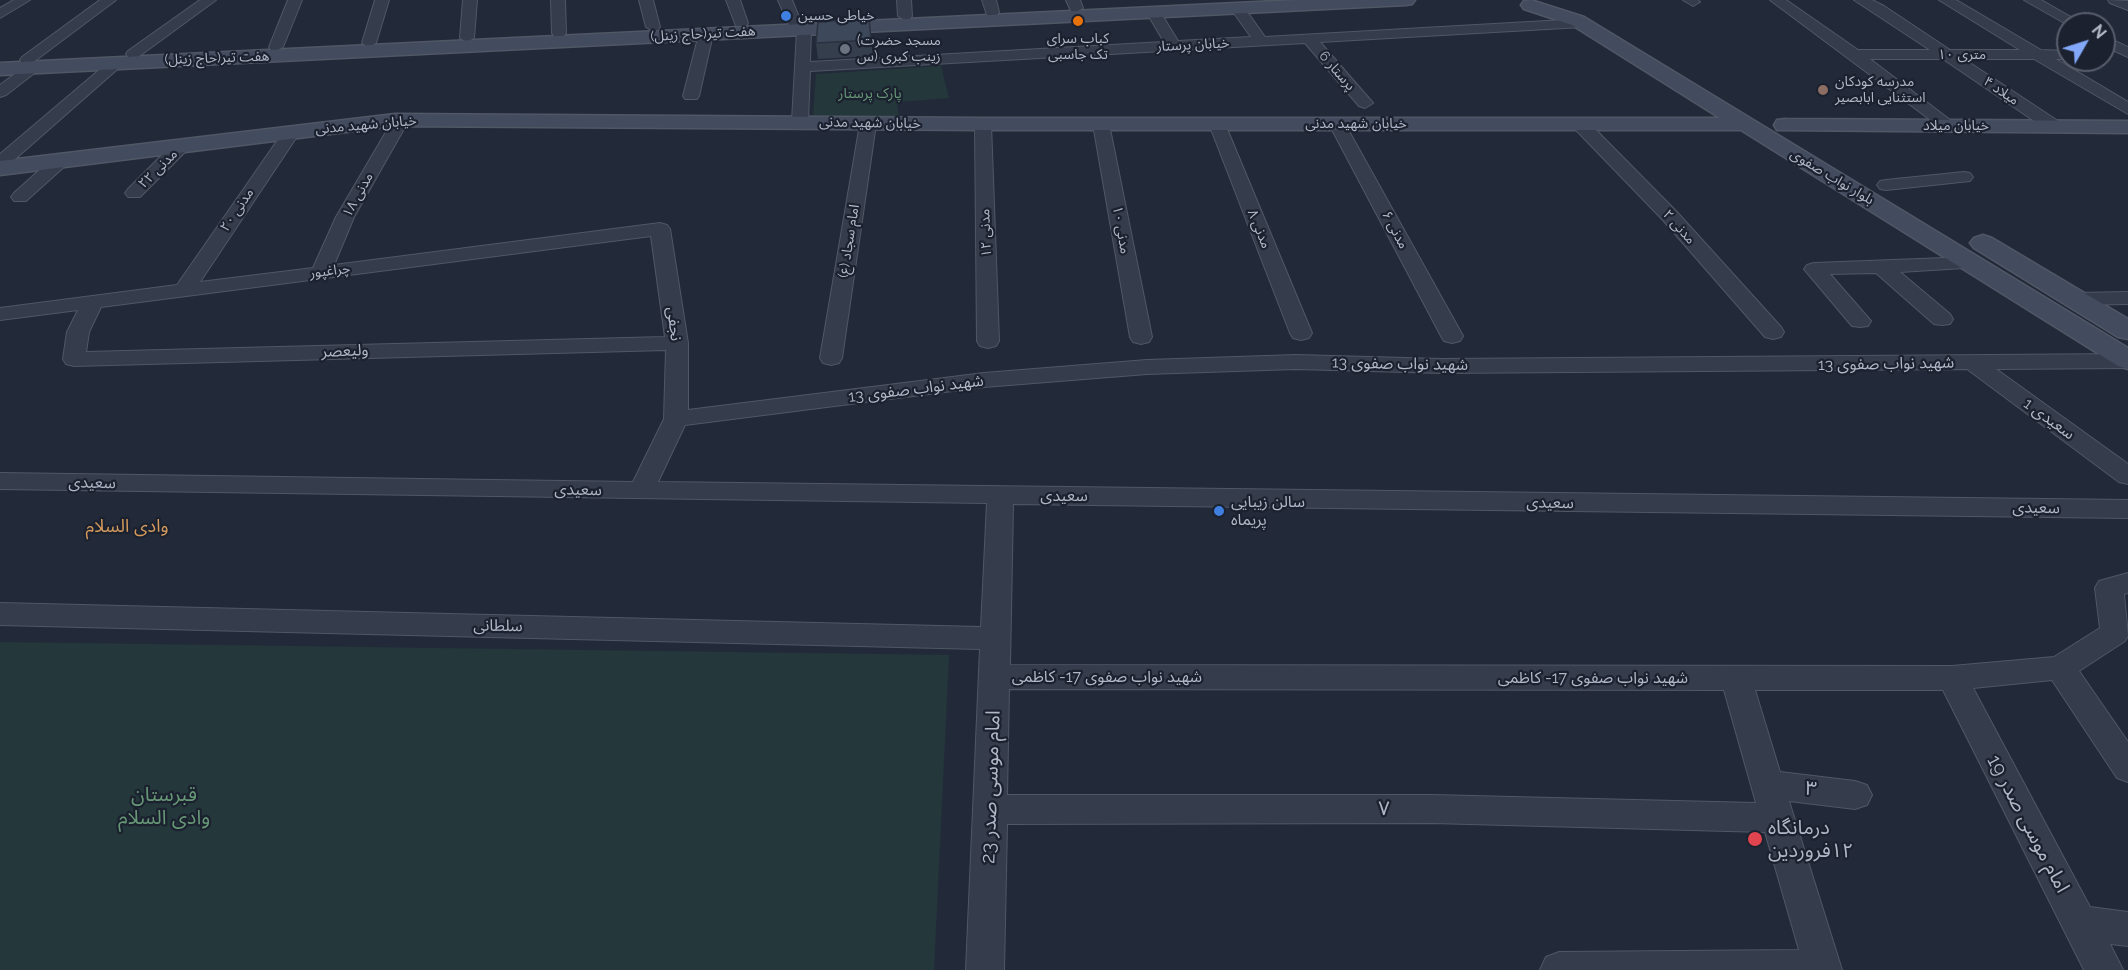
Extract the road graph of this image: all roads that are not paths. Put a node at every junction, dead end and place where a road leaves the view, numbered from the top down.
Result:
1 (23, 0) edge
2 (295, 0) edge
3 (382, 0) edge
4 (470, 0) edge
5 (558, 0) edge
6 (646, 0) edge
7 (732, 0) edge
8 (785, 0) edge
9 (1406, 0) edge
10 (1777, 0) edge
11 (1861, 0) edge
12 (1946, 0) edge
13 (2031, 0) edge
14 (2115, 0) edge
15 (216, 2) edge
16 (1240, 2) edge
17 (106, 3) edge
18 (1522, 3) edge
19 (1074, 4) edge
20 (991, 6) edge
21 (1156, 6) edge
22 (2128, 6) edge
23 (904, 8) edge
24 (2056, 13) edge
25 (0, 14) edge
26 (1589, 15) junction
27 (741, 23) junction
28 (799, 26) junction
29 (653, 27) junction
30 (559, 33) junction
31 (706, 34) junction
32 (467, 38) junction
33 (1309, 39) junction
34 (1261, 41) junction
35 (369, 43) junction
36 (1174, 46) junction
37 (276, 47) junction
38 (133, 54) junction
39 (1855, 54) junction
40 (1948, 55) junction
41 (2041, 55) junction
42 (2056, 55) edge
43 (0, 62) edge
44 (116, 63) junction
45 (29, 64) junction
46 (804, 67) junction
47 (0, 69) edge
48 (0, 92) edge
49 (691, 96) dead end
50 (1365, 103) dead end
51 (401, 120) junction
52 (800, 121) junction
53 (2127, 123) edge
54 (868, 124) junction
55 (983, 124) junction
56 (1101, 124) junction
57 (1217, 124) junction
58 (1337, 124) junction
59 (1581, 124) junction
60 (1743, 124) junction
61 (1785, 125) junction
62 (1950, 126) junction
63 (2055, 127) junction
64 (292, 132) junction
65 (181, 146) junction
66 (60, 161) junction
67 (0, 166) edge
68 (1964, 177) dead end
69 (1886, 185) junction
70 (134, 193) dead end
71 (20, 197) dead end
72 (1916, 203) dead end
73 (660, 229) joint
74 (1966, 233) dead end
75 (1972, 263) junction
76 (1881, 267) junction
77 (321, 273) junction
78 (184, 290) junction
79 (2128, 298) edge
80 (2076, 299) junction
81 (93, 302) junction
82 (0, 314) edge
83 (1942, 319) dead end
84 (1860, 321) dead end
85 (2128, 331) edge
86 (1773, 332) dead end
87 (1301, 333) dead end
88 (1452, 336) dead end
89 (1141, 337) dead end
90 (988, 341) dead end
91 (677, 343) junction
92 (831, 358) dead end
93 (2128, 361) edge
94 (1971, 362) junction
95 (676, 419) junction
96 (2128, 476) edge
97 (0, 481) edge
98 (641, 491) junction
99 (1000, 496) junction
100 (2128, 509) edge
101 (2128, 583) edge
102 (0, 614) edge
103 (995, 638) junction
104 (2121, 641) edge
105 (2060, 668) junction
106 (994, 677) junction
107 (1736, 678) junction
108 (1952, 678) junction
109 (2128, 768) edge
110 (1767, 784) junction
111 (1856, 795) dead end
112 (990, 810) junction
113 (1777, 818) junction
114 (2079, 922) junction
115 (2128, 929) edge
116 (1823, 969) edge
117 (985, 970) edge
118 (1559, 970) edge
119 (2104, 970) edge

1 - 25 street
2 - 37 street
3 - 35 street
4 - 32 street
5 - 30 street
6 - 29 street
7 - 27 street
8 - 28 street
9 - 16 main road, هفت تیر(حاج زینل)
10 - 39 street
11 - 40 street, میلاد ۴
12 - 41 street
13 - 24 street
14 - 22 street
15 - 38 street
16 - 21 main road, هفت تیر(حاج زینل)
16 - 34 street
17 - 45 street
18 - 26 main road, بلوار نواب صفوی
19 - 20 main road, هفت تیر(حاج زینل)
19 - 21 main road, هفت تیر(حاج زینل)
20 - 23 main road, هفت تیر(حاج زینل)
21 - 28 main road, هفت تیر(حاج زینل)
21 - 36 street
23 - 28 main road, هفت تیر(حاج زینل)
26 - 33 street, خیابان پرستار
26 - 60 main road, بلوار نواب صفوی
26 - 61 main road, بلوار نواب صفوی
27 - 28 main road, هفت تیر(حاج زینل)
27 - 29 main road, هفت تیر(حاج زینل)
28 - 31 main road, هفت تیر(حاج زینل)
28 - 46 street
29 - 30 main road, هفت تیر(حاج زینل)
30 - 32 main road, هفت تیر(حاج زینل)
31 - 44 main road, هفت تیر(حاج زینل)
31 - 49 street
32 - 35 main road, هفت تیر(حاج زینل)
33 - 34 street, خیابان پرستار
33 - 50 street, پرستار 6
34 - 36 street, خیابان پرستار
35 - 37 main road, هفت تیر(حاج زینل)
36 - 46 street, خیابان پرستار
37 - 38 main road, هفت تیر(حاج زینل)
38 - 45 main road, هفت تیر(حاج زینل)
39 - 40 street, ۱۰ متری
39 - 62 street
40 - 41 street, ۱۰ متری
40 - 63 street, میلاد ۴
41 - 42 street, ۱۰ متری
41 - 53 street
43 - 45 main road, هفت تیر(حاج زینل)
44 - 45 main road, هفت تیر(حاج زینل)
44 - 67 street
45 - 47 main road, هفت تیر(حاج زینل)
45 - 48 street
46 - 52 street
51 - 52 main road, خیابان شهید مدنی
51 - 64 main road, خیابان شهید مدنی
51 - 77 street, مدنی ۱۸
52 - 54 main road, خیابان شهید مدنی
53 - 63 main road, خیابان میلاد
54 - 55 main road, خیابان شهید مدنی
54 - 92 street, امام سجاد (ع)
55 - 56 main road, خیابان شهید مدنی
55 - 90 street, مدنی ۱۲
56 - 57 main road, خیابان شهید مدنی
56 - 89 street, مدنی ۱۰
57 - 58 main road, خیابان شهید مدنی
57 - 87 street, مدنی ۸
58 - 59 main road, خیابان شهید مدنی
58 - 88 street, مدنی ۶
59 - 60 main road, خیابان شهید مدنی
59 - 86 street, مدنی ۲
60 - 75 main road, بلوار نواب صفوی
61 - 62 main road, خیابان میلاد
61 - 69 main road, بلوار نواب صفوی
62 - 63 main road, خیابان میلاد
64 - 65 main road, خیابان شهید مدنی
64 - 78 street, مدنی ۲۰
65 - 66 main road, خیابان شهید مدنی
65 - 70 street, مدنی ۲۲
66 - 67 main road, خیابان شهید مدنی
66 - 71 street
68 - 69 street
69 - 72 main road, بلوار نواب صفوی
73 - 77 street, چراغپور
73 - 91 street, نجفی
74 - 80 main road
75 - 76 street
75 - 93 main road, بلوار نواب صفوی
76 - 83 street
76 - 84 street
77 - 78 street, چراغپور
78 - 81 street, چراغپور
79 - 80 street
80 - 85 main road
81 - 82 street, چراغپور
81 - 91 street, ولیعصر
91 - 95 street, نجفی
93 - 94 street, شهید نواب صفوی 13
94 - 95 street, شهید نواب صفوی 13
94 - 96 street, سعیدی 1
95 - 98 street
97 - 98 street, سعیدی
98 - 99 street, سعیدی
99 - 100 street, سعیدی
99 - 103 street, امام موسی صدر 23
101 - 104 street, شهید نواب صفوی 17- کاظمی
102 - 103 street, سلطانی
103 - 106 street, امام موسی صدر 23
104 - 105 street, شهید نواب صفوی 17- کاظمی
105 - 108 street, شهید نواب صفوی 17- کاظمی
105 - 109 street
106 - 107 street, شهید نواب صفوی 17- کاظمی
106 - 112 street, امام موسی صدر 23
107 - 108 street, شهید نواب صفوی 17- کاظمی
107 - 110 street
108 - 114 street, امام موسی صدر 19
110 - 111 street, ۳
110 - 113 street
112 - 113 street, ۷
112 - 117 street, امام موسی صدر 23
113 - 116 street
114 - 115 street
114 - 119 street, امام موسی صدر 19
116 - 118 street

